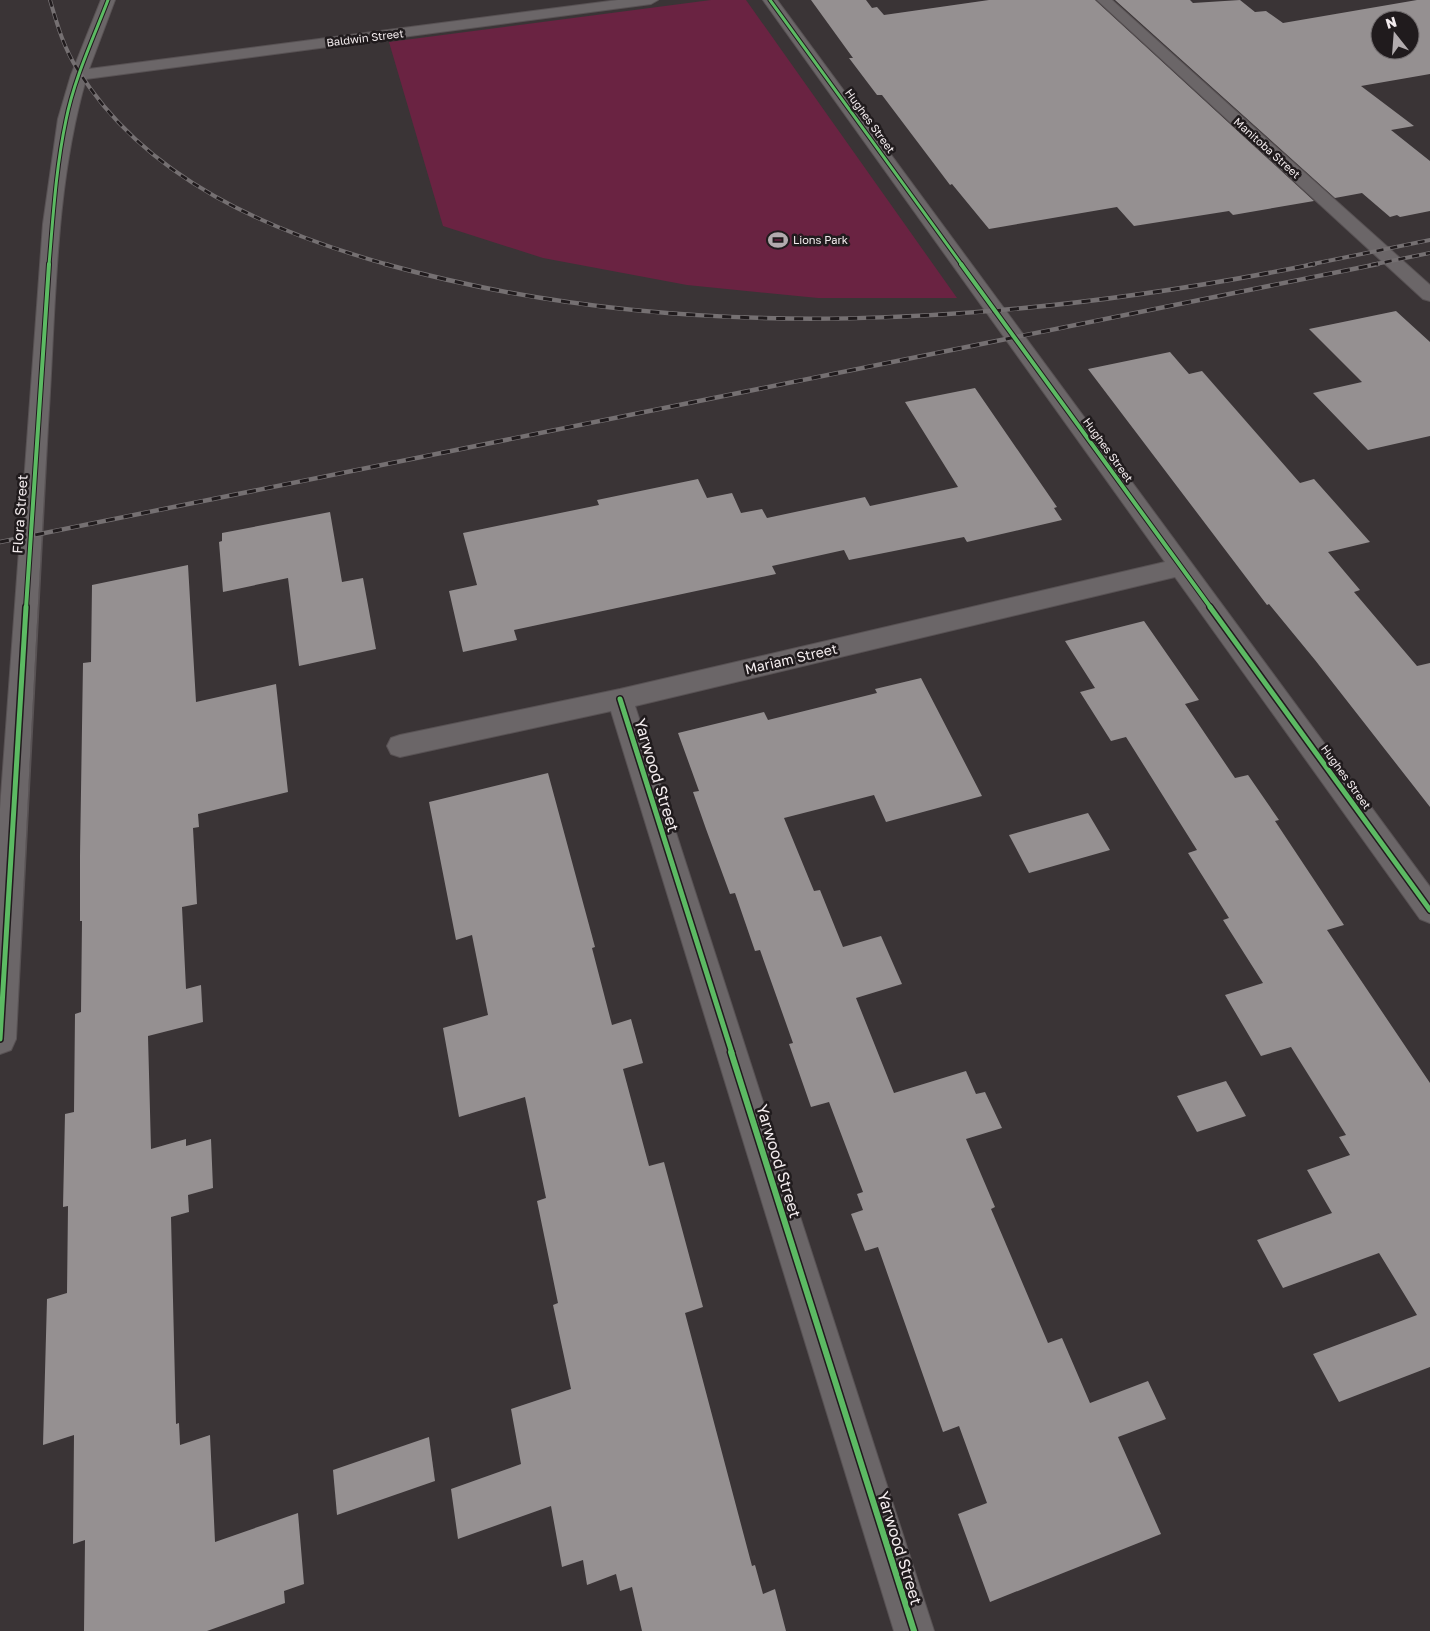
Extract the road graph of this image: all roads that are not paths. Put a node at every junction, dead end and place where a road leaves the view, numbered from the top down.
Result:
1 (108, 0) edge
2 (651, 0) edge
3 (770, 0) edge
4 (1104, 0) edge
5 (78, 75) junction
6 (1430, 295) edge
7 (1180, 567) junction
8 (620, 699) junction
9 (400, 746) dead end
10 (1430, 910) edge
11 (0, 1039) edge
12 (914, 1631) edge

1 - 5 street, Flora Street
2 - 5 street, Baldwin Street
3 - 7 street, Hughes Street
4 - 6 street, Manitoba Street
5 - 11 street, Flora Street
7 - 8 street, Mariam Street
7 - 10 street, Hughes Street
8 - 9 street, Mariam Street
8 - 12 street, Yarwood Street

